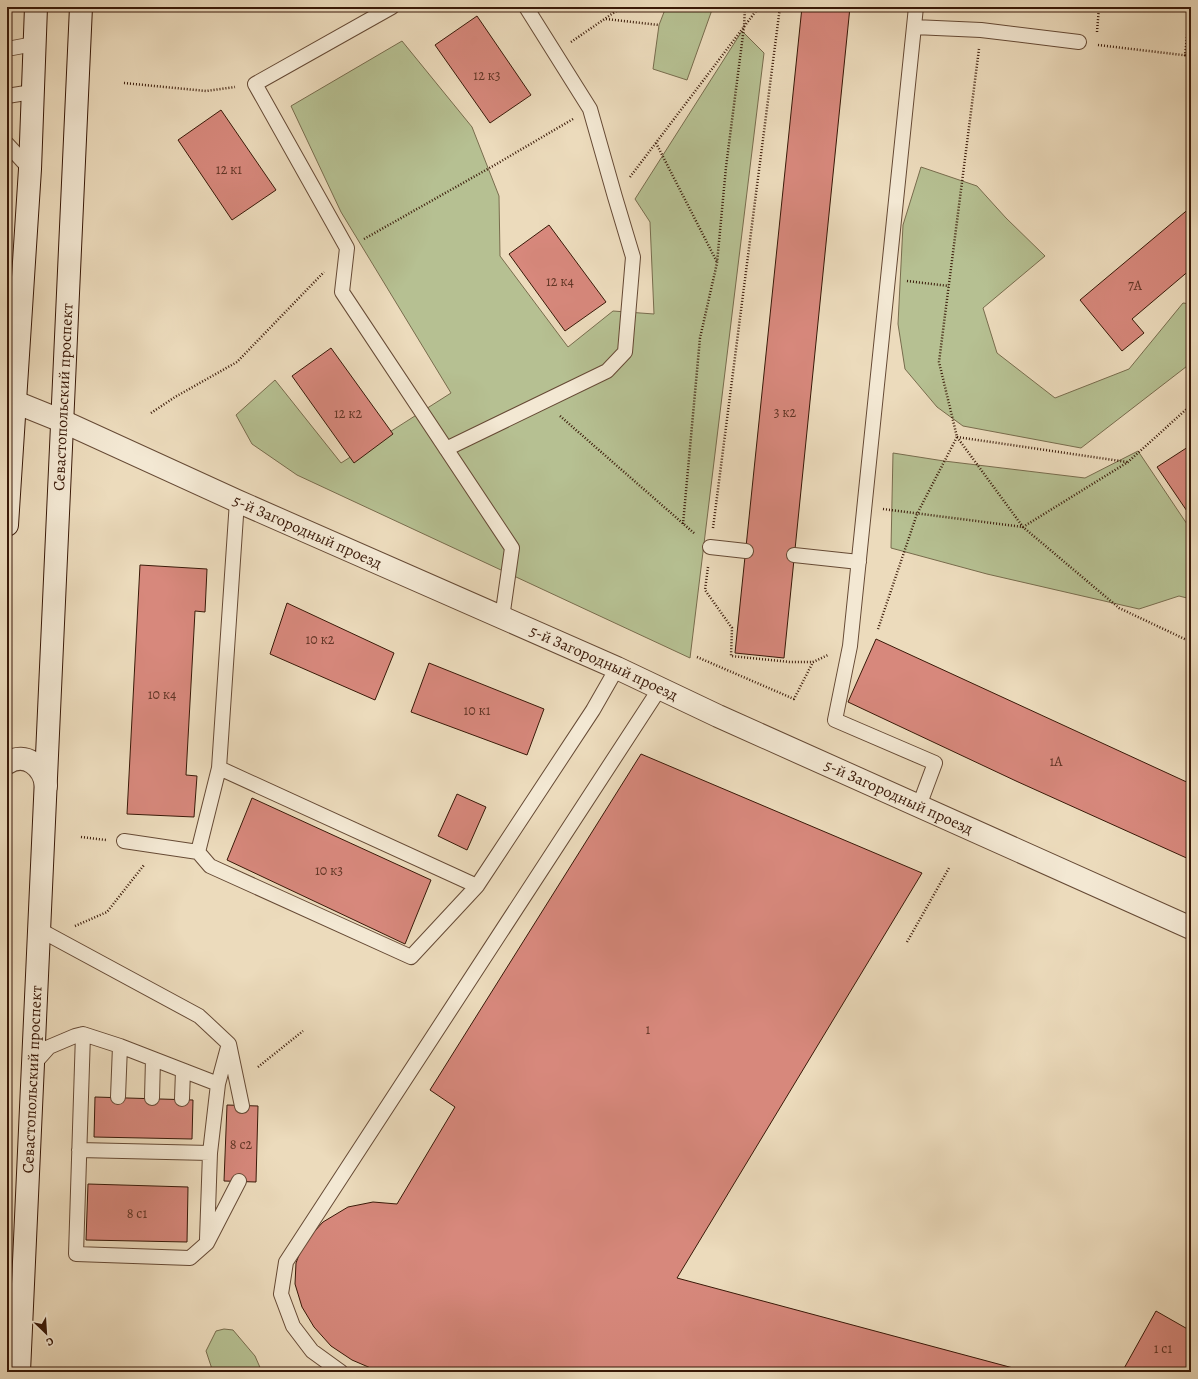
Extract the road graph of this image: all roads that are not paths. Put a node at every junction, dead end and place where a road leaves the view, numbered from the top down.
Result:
1 (36, 7) edge
2 (81, 7) edge
3 (392, 7) edge
4 (526, 7) edge
5 (916, 7) edge
6 (914, 27) junction
7 (1079, 42) road end
8 (34, 44) junction
9 (7, 49) edge
10 (32, 92) junction
11 (7, 96) edge
12 (7, 144) edge
13 (30, 169) junction
14 (15, 402) junction
15 (62, 421) junction
16 (446, 449) junction
17 (237, 501) junction
18 (7, 525) edge
19 (710, 547) road end
20 (746, 551) dead end
21 (794, 555) dead end
22 (859, 562) junction
23 (502, 618) junction
24 (617, 668) junction
25 (660, 688) junction
26 (7, 763) edge
27 (219, 768) junction
28 (46, 786) junction
29 (919, 806) junction
30 (124, 841) dead end
31 (198, 852) junction
32 (477, 886) junction
33 (1191, 928) edge
34 (40, 930) junction
35 (83, 1034) junction
36 (229, 1044) junction
37 (120, 1046) junction
38 (153, 1059) junction
39 (33, 1065) junction
40 (183, 1071) junction
41 (218, 1084) junction
42 (118, 1097) dead end
43 (152, 1098) dead end
44 (182, 1099) dead end
45 (242, 1106) dead end
46 (79, 1150) junction
47 (210, 1153) junction
48 (239, 1181) dead end
49 (207, 1243) junction
50 (19, 1372) edge
51 (341, 1372) edge

1 - 8 main road
2 - 15 main road, Севастопольский проспект
3 - 16 lane
4 - 16 lane
5 - 6 lane
6 - 7 lane
6 - 22 lane
8 - 9 lane
8 - 10 main road
10 - 11 lane
10 - 13 main road
12 - 13 lane
13 - 14 main road
14 - 15 main road, 5-й Загородный проезд
14 - 18 main road
15 - 17 main road, 5-й Загородный проезд
15 - 28 main road, Севастопольский проспект
16 - 23 lane
17 - 23 main road, 5-й Загородный проезд
17 - 27 lane
19 - 20 lane
21 - 22 lane
22 - 29 lane
23 - 24 main road, 5-й Загородный проезд
24 - 25 main road, 5-й Загородный проезд
24 - 32 lane
25 - 29 main road, 5-й Загородный проезд
25 - 51 lane
26 - 28 main road, Севастопольский проспект
27 - 31 lane
27 - 32 lane
28 - 34 main road, Севастопольский проспект
29 - 33 main road, 5-й Загородный проезд
30 - 31 lane
31 - 32 lane
34 - 36 lane
34 - 39 main road, Севастопольский проспект
35 - 37 lane
35 - 39 lane
35 - 46 lane
36 - 41 lane
36 - 45 lane
37 - 38 lane
37 - 42 lane
38 - 40 lane
38 - 43 lane
39 - 50 main road, Севастопольский проспект
40 - 41 lane
40 - 44 lane
41 - 47 lane
46 - 47 lane
46 - 49 lane
47 - 49 lane
48 - 49 lane

